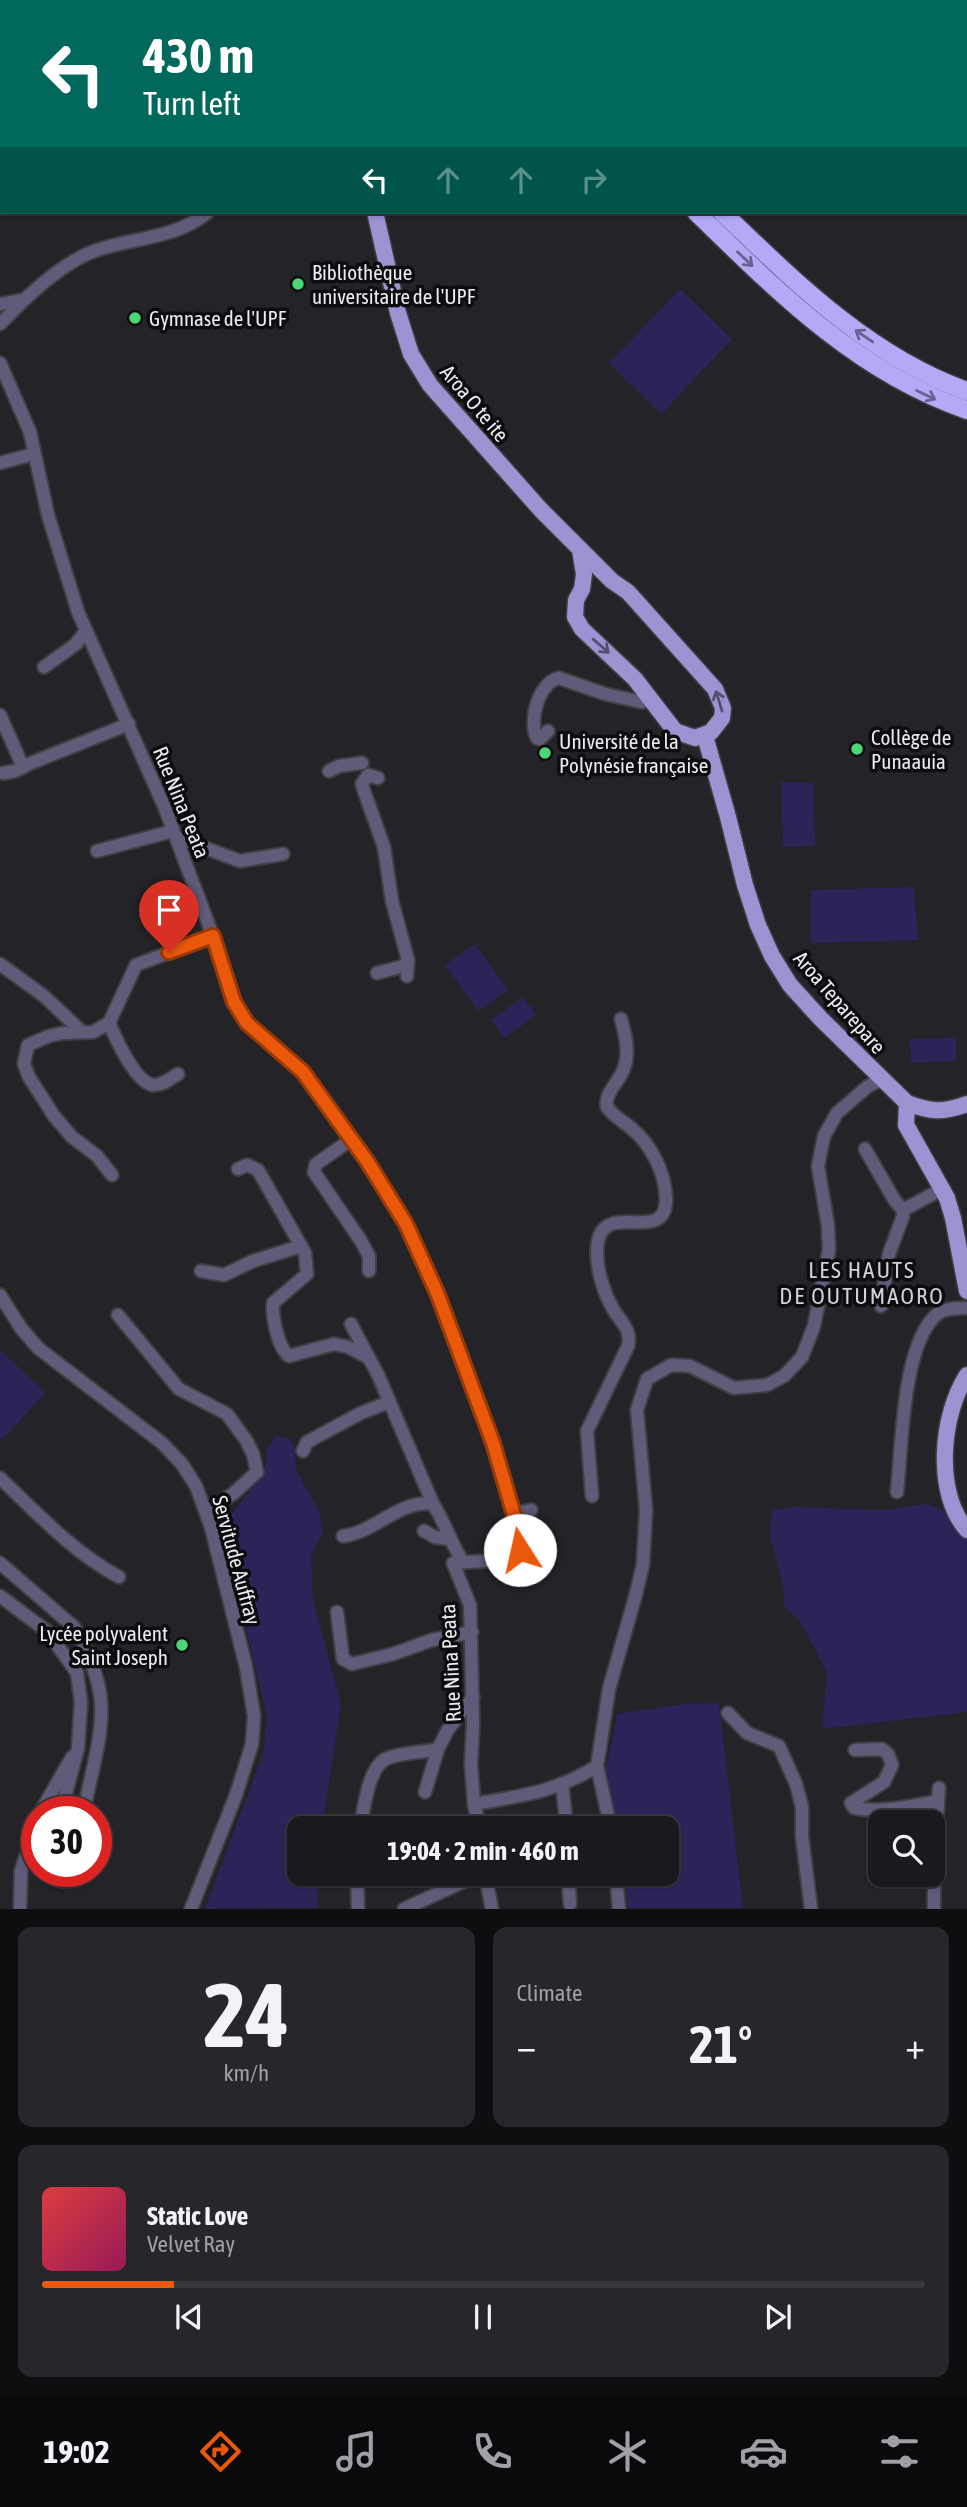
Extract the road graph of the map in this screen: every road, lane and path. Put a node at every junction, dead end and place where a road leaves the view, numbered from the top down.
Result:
1 (205, 214) edge
2 (375, 214) edge
3 (698, 214) edge
4 (724, 214) edge
5 (23, 300) junction
6 (0, 304) edge
7 (0, 324) edge
8 (0, 363) edge
9 (967, 391) edge
10 (967, 411) edge
11 (34, 454) junction
12 (0, 463) edge
13 (580, 550) junction
14 (612, 582) junction
15 (582, 589) junction
16 (86, 631) junction
17 (44, 667) dead end
18 (649, 695) junction
19 (0, 715) edge
20 (129, 724) junction
21 (548, 731) dead end
22 (705, 736) junction
23 (0, 741) edge
24 (15, 751) junction
25 (362, 763) dead end
26 (23, 767) junction
27 (329, 771) dead end
28 (3, 773) dead end
29 (378, 778) dead end
30 (175, 834) junction
31 (97, 851) dead end
32 (284, 854) dead end
33 (213, 936) junction
34 (408, 960) junction
35 (0, 964) edge
36 (377, 973) dead end
37 (407, 976) dead end
38 (621, 1019) dead end
39 (109, 1023) junction
40 (81, 1031) junction
41 (178, 1074) dead end
42 (881, 1079) junction
43 (907, 1103) junction
44 (967, 1104) edge
45 (352, 1139) junction
46 (865, 1149) dead end
47 (238, 1169) dead end
48 (112, 1175) dead end
49 (942, 1189) junction
50 (903, 1210) junction
51 (301, 1246) junction
52 (201, 1271) dead end
53 (369, 1271) dead end
54 (967, 1291) edge
55 (0, 1295) edge
56 (881, 1306) dead end
57 (967, 1308) edge
58 (118, 1315) dead end
59 (351, 1324) dead end
60 (369, 1358) junction
61 (967, 1375) edge
62 (388, 1402) junction
63 (303, 1451) dead end
64 (0, 1478) edge
65 (897, 1492) dead end
66 (592, 1496) dead end
67 (433, 1504) junction
68 (531, 1510) dead end
69 (206, 1512) junction
70 (513, 1514) junction
71 (967, 1530) edge
72 (424, 1531) dead end
73 (343, 1536) dead end
74 (449, 1539) junction
75 (463, 1562) junction
76 (0, 1563) edge
77 (118, 1577) dead end
78 (0, 1596) edge
79 (337, 1612) dead end
80 (472, 1632) junction
81 (473, 1697) junction
82 (727, 1713) dead end
83 (78, 1748) junction
84 (438, 1749) junction
85 (855, 1750) dead end
86 (597, 1766) junction
87 (562, 1784) junction
88 (425, 1792) dead end
89 (50, 1796) edge
90 (65, 1796) edge
91 (87, 1796) edge
92 (474, 1804) junction
93 (363, 1816) edge
94 (477, 1816) edge
95 (566, 1816) edge
96 (608, 1816) edge
97 (21, 1871) edge
98 (357, 1886) edge
99 (456, 1886) edge
100 (486, 1886) edge
101 (569, 1886) edge
102 (617, 1886) edge
103 (570, 1904) dead end
104 (358, 1908) edge
105 (20, 1909) edge
106 (191, 1909) edge
107 (404, 1909) edge
108 (492, 1909) edge
109 (619, 1909) edge
110 (811, 1909) edge
111 (934, 1909) edge

1 - 5 street
2 - 13 main road, Aroa O te ite
3 -> 10 highway
9 -> 4 highway
5 - 6 street
5 - 7 street
8 - 11 street, Rue Nina Peata
11 - 12 street
11 - 16 street, Rue Nina Peata
13 - 14 main road, Aroa O te ite
13 - 15 main road
14 - 15 main road
22 -> 14 main road, Aroa O te ite
15 -> 18 main road
16 - 17 street
16 - 20 street, Rue Nina Peata
18 - 21 street
18 - 22 main road
19 - 24 street
20 - 26 street
20 - 30 street, Rue Nina Peata
22 - 42 main road, Aroa Teparepare
23 - 24 street
24 - 26 street
25 - 27 street
26 - 28 street
29 - 34 street
30 - 31 street
30 - 32 street
30 - 33 street, Rue Nina Peata
33 - 39 street
33 - 45 street, Rue Nina Peata
34 - 36 street
34 - 37 street
35 - 40 street
38 - 66 street
39 - 40 street
39 - 41 street
40 - 48 street
42 - 43 main road, Aroa Teparepare
42 - 86 street
43 - 44 main road
43 - 49 main road
45 - 53 street
45 - 70 street, Rue Nina Peata
46 - 50 street
47 - 51 street
49 - 50 street
49 - 54 main road
50 - 56 street
51 - 52 street
51 - 60 street
55 - 69 street, Servitude Auffray
57 - 65 street
58 - 69 street
59 - 60 street
60 - 62 street
61 - 71 main road
62 - 63 street
62 - 67 street
64 - 77 street
67 - 73 street
67 - 74 street
68 - 70 street
69 - 106 street, Servitude Auffray
70 - 75 street, Rue Nina Peata
72 - 74 street
74 - 75 street
75 - 80 street, Rue Nina Peata
76 - 91 street
78 - 83 street
79 - 80 street
80 - 81 street, Rue Nina Peata
81 - 84 street
81 - 92 street, Rue Nina Peata
82 - 110 street
83 - 89 street
83 - 90 street
84 - 88 street
84 - 93 street
85 - 111 street
86 - 87 street
86 - 96 street
87 - 92 street
87 - 95 street
92 - 94 street, Rue Nina Peata
97 - 105 street
98 - 104 street
99 - 107 street
100 - 108 street
101 - 103 street
102 - 109 street

